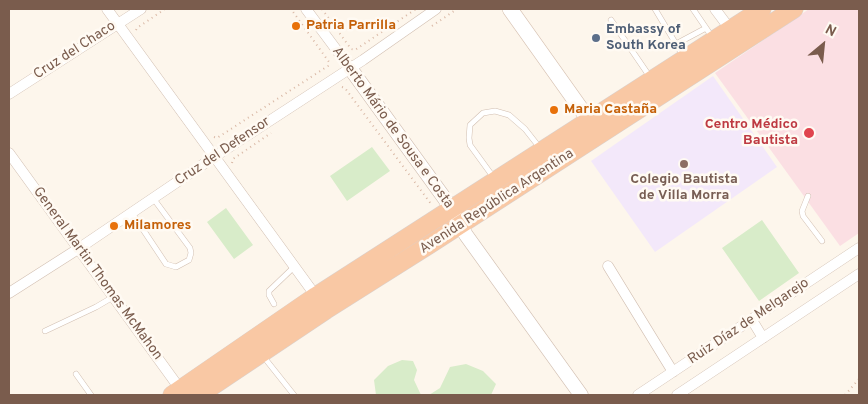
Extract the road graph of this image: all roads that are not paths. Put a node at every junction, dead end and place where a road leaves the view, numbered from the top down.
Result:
1 (107, 9) edge
2 (141, 9) edge
3 (306, 9) edge
4 (436, 9) edge
5 (510, 9) edge
6 (655, 9) edge
7 (693, 9) edge
8 (715, 9) edge
9 (762, 9) edge
10 (794, 9) edge
11 (611, 20) dead end
12 (118, 24) junction
13 (730, 29) junction
14 (710, 34) junction
15 (741, 44) junction
16 (680, 51) junction
17 (350, 68) junction
18 (652, 79) junction
19 (9, 94) edge
20 (596, 127) junction
21 (542, 151) junction
22 (9, 153) edge
23 (214, 157) junction
24 (496, 180) junction
25 (808, 196) dead end
26 (153, 198) junction
27 (450, 209) junction
28 (132, 212) junction
29 (460, 225) junction
30 (822, 241) dead end
31 (859, 248) edge
32 (78, 249) junction
33 (608, 266) dead end
34 (295, 267) junction
35 (859, 274) edge
36 (9, 293) edge
37 (114, 297) junction
38 (321, 303) junction
39 (274, 304) dead end
40 (752, 320) junction
41 (45, 331) dead end
42 (763, 338) junction
43 (260, 354) junction
44 (673, 372) junction
45 (76, 374) dead end
46 (179, 393) edge
47 (91, 395) edge
48 (199, 395) edge
49 (294, 395) edge
50 (582, 395) edge
51 (638, 395) edge
52 (677, 395) edge

1 - 12 street
2 - 12 street, Cruz del Chaco
3 - 17 street, Alberto Mário de Sousa e Costa
4 - 17 street, Cruz del Defensor
5 - 20 main road
6 - 16 lane
7 - 14 lane
8 - 13 street
9 - 13 highway, Avenida República Argentina
10 - 15 highway, Avenida República Argentina
11 - 18 lane
12 - 19 street, Cruz del Chaco
12 - 23 street
13 - 14 highway, Avenida República Argentina
13 - 15 street
14 - 16 highway, Avenida República Argentina
15 - 20 highway, Avenida República Argentina
16 - 18 highway, Avenida República Argentina
17 - 23 street, Cruz del Defensor
17 - 27 street, Alberto Mário de Sousa e Costa
18 - 20 highway, Avenida República Argentina
20 - 21 highway, Avenida República Argentina
20 - 29 highway, Avenida República Argentina
21 - 24 highway, Avenida República Argentina
21 - 24 lane
22 - 32 street, General Martin Thomas McMahon
23 - 26 street, Cruz del Defensor
23 - 34 street
24 - 27 highway, Avenida República Argentina
25 - 30 lane
26 - 28 street, Cruz del Defensor
26 - 28 lane
27 - 29 street, Alberto Mário de Sousa e Costa
27 - 38 highway, Avenida República Argentina
28 - 32 street, Cruz del Defensor
29 - 38 highway, Avenida República Argentina
29 - 50 street, Alberto Mário de Sousa e Costa
31 - 40 street, Ruiz Díaz de Melgarejo
32 - 36 street, Cruz del Defensor
32 - 37 street, General Martin Thomas McMahon
33 - 44 street
34 - 38 street
34 - 39 lane
35 - 42 street, Ruiz Díaz de Melgarejo
37 - 41 lane
37 - 46 street, General Martin Thomas McMahon
38 - 43 highway, Avenida República Argentina
38 - 46 highway, Avenida República Argentina
40 - 42 street
40 - 44 street, Ruiz Díaz de Melgarejo
42 - 52 street, Ruiz Díaz de Melgarejo
43 - 48 highway, Avenida República Argentina
43 - 49 lane
44 - 51 street, Ruiz Díaz de Melgarejo
45 - 47 lane

